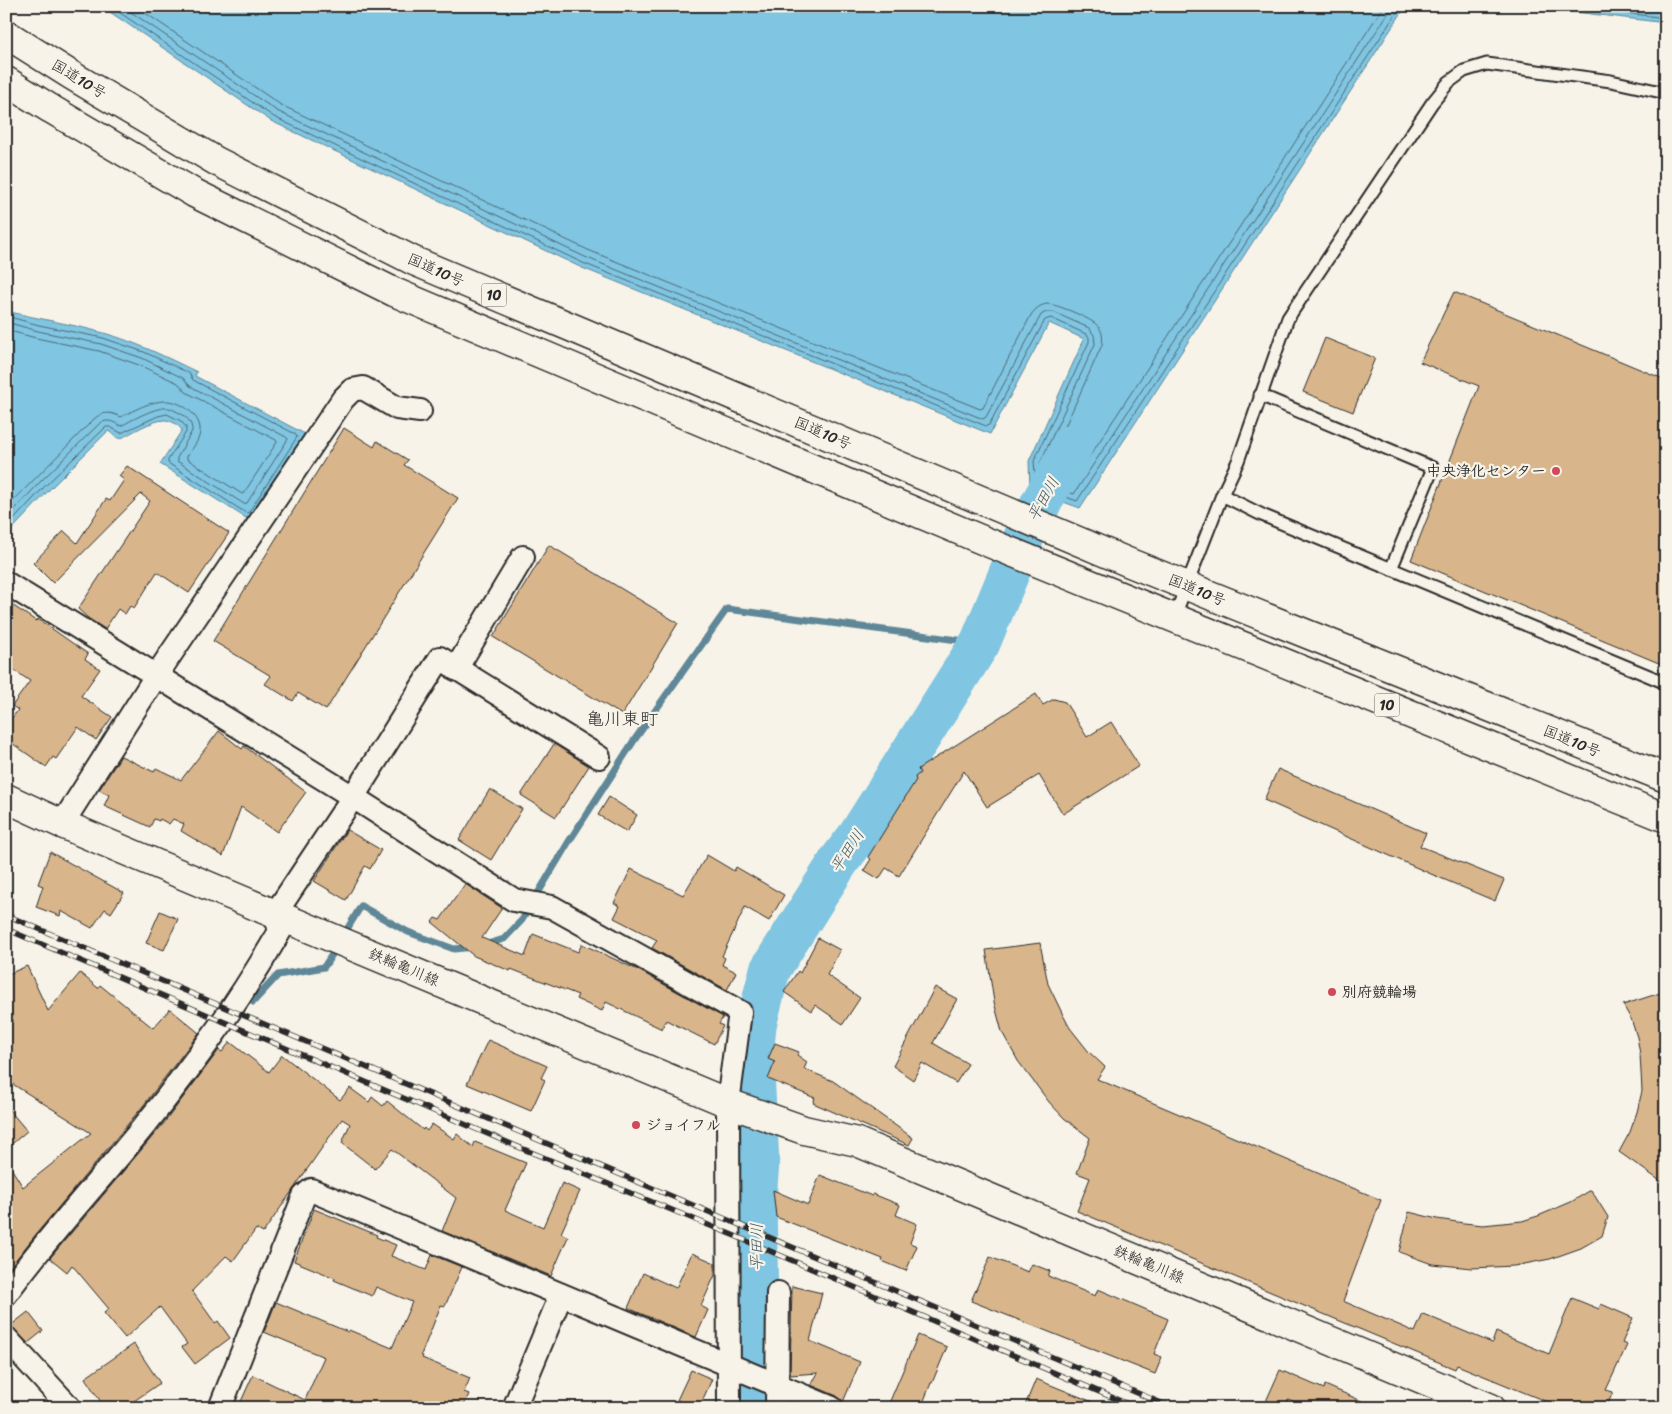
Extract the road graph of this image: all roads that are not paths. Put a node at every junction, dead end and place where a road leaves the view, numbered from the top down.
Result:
1 (6, 34) edge
2 (6, 81) edge
3 (1666, 93) edge
4 (1260, 395) junction
5 (420, 411) dead end
6 (1222, 495) junction
7 (523, 557) dead end
8 (1391, 569) junction
9 (6, 583) edge
10 (1188, 586) junction
11 (1174, 618) junction
12 (456, 669) junction
13 (156, 676) junction
14 (1666, 683) edge
15 (599, 757) dead end
16 (1666, 778) edge
17 (353, 797) junction
18 (6, 798) edge
19 (1666, 818) edge
20 (62, 824) junction
21 (275, 914) junction
22 (733, 1105) junction
23 (804, 1130) junction
24 (778, 1293) dead end
25 (6, 1294) edge
26 (561, 1295) junction
27 (6, 1338) edge
28 (729, 1364) junction
29 (778, 1385) junction
30 (70, 1408) edge
31 (220, 1408) edge
32 (514, 1408) edge
33 (729, 1408) edge
34 (777, 1408) edge
35 (832, 1408) edge
36 (1443, 1408) edge
37 (1491, 1408) edge

1 - 10 main road, 国道10号 / 10
2 - 11 main road, 10
3 - 4 lane
4 - 6 lane
4 - 8 lane
5 - 13 street
6 - 8 lane
6 - 10 lane
7 - 12 street
8 - 14 lane
9 - 13 street
10 - 11 lane
10 - 16 main road, 国道10号 / 10
11 - 19 main road, 10
12 - 15 street
12 - 17 street
13 - 17 street
13 - 20 street
17 - 21 street
17 - 22 street
18 - 20 main road, 鉄輪亀川線
20 - 21 main road, 鉄輪亀川線
21 - 22 main road, 鉄輪亀川線
21 - 25 street
22 - 23 main road, 鉄輪亀川線
22 - 28 street
23 - 36 main road, 鉄輪亀川線
23 - 37 main road, 鉄輪亀川線
24 - 29 street
26 - 28 street
26 - 31 street
26 - 32 street
27 - 30 street
28 - 29 street
28 - 33 street
29 - 34 street
29 - 35 street

